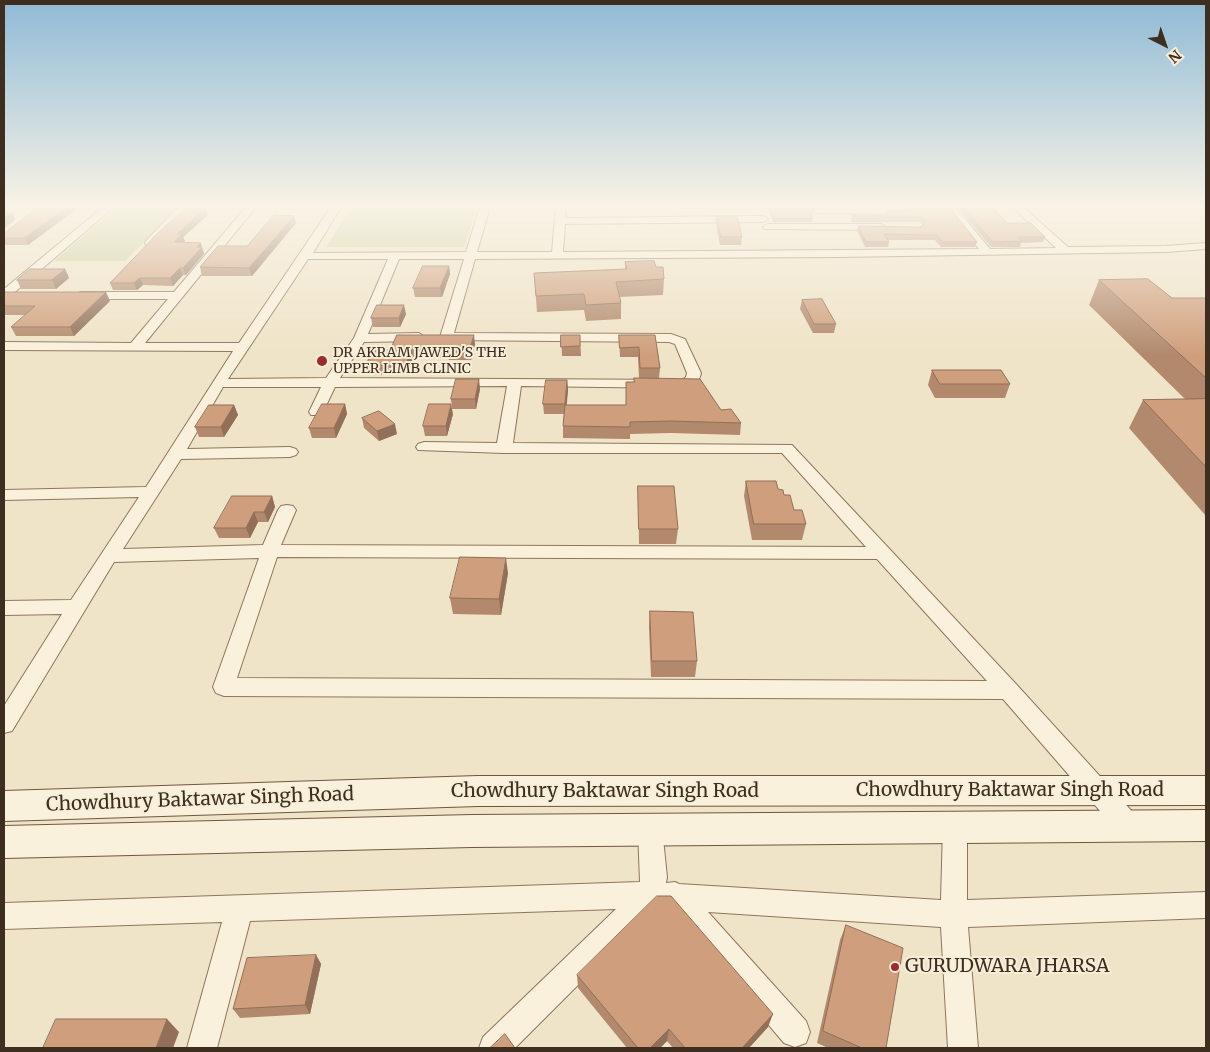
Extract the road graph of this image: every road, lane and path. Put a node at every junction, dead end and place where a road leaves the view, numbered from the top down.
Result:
1 (50, 256) edge
2 (210, 256) edge
3 (305, 256) edge
4 (396, 256) edge
5 (471, 256) edge
6 (111, 282) edge
7 (4, 294) edge
8 (23, 295) edge
9 (70, 295) edge
10 (98, 296) junction
11 (176, 296) junction
12 (446, 337) junction
13 (360, 338) junction
14 (136, 345) junction
15 (4, 346) edge
16 (244, 347) junction
17 (515, 382) junction
18 (218, 383) junction
19 (329, 384) junction
20 (316, 412) edge
21 (424, 447) dead end
22 (504, 448) junction
23 (290, 452) dead end
24 (176, 454) junction
25 (152, 492) junction
26 (4, 495) edge
27 (287, 510) dead end
28 (270, 551) junction
29 (883, 553) junction
30 (109, 556) junction
31 (78, 606) junction
32 (4, 608) edge
33 (1008, 690) junction
34 (4, 724) edge
35 (1098, 791) junction
36 (1206, 791) edge
37 (4, 806) edge
38 (1206, 825) edge
39 (1129, 826) junction
40 (955, 827) junction
41 (650, 829) junction
42 (4, 842) edge
43 (662, 895) junction
44 (1206, 905) edge
45 (240, 907) junction
46 (954, 914) junction
47 (4, 916) edge
48 (795, 1032) dead end
49 (202, 1048) edge
50 (494, 1048) edge
51 (963, 1048) edge

1 - 7 street
2 - 11 street
3 - 16 street
4 - 13 street
5 - 12 street
6 - 10 street
7 - 8 street
9 - 10 street
10 - 11 street
11 - 14 street
12 - 13 street
12 - 17 street
13 - 19 street
14 - 15 street
14 - 16 street
16 - 18 street
17 - 19 street
17 - 22 street
18 - 19 street
18 - 24 street
19 - 20 street
21 - 22 street
22 - 29 street
23 - 24 street
24 - 25 street
25 - 26 street
25 - 30 street
27 - 28 street
28 - 29 street
28 - 30 street
28 - 33 street
29 - 33 street
30 - 31 street
31 - 32 street
31 - 34 street
33 - 35 street
35 - 36 main road, Chowdhury Baktawar Singh Road
35 - 37 main road, Chowdhury Baktawar Singh Road
35 - 39 street
38 - 39 main road, Chowdhury Baktawar Singh Road
39 - 40 main road, Chowdhury Baktawar Singh Road
40 - 41 main road, Chowdhury Baktawar Singh Road
40 - 46 street
41 - 42 main road, Chowdhury Baktawar Singh Road
41 - 43 street
43 - 45 street
43 - 46 street
43 - 48 street
43 - 50 street
44 - 46 street
45 - 47 street
45 - 49 street
46 - 51 street

